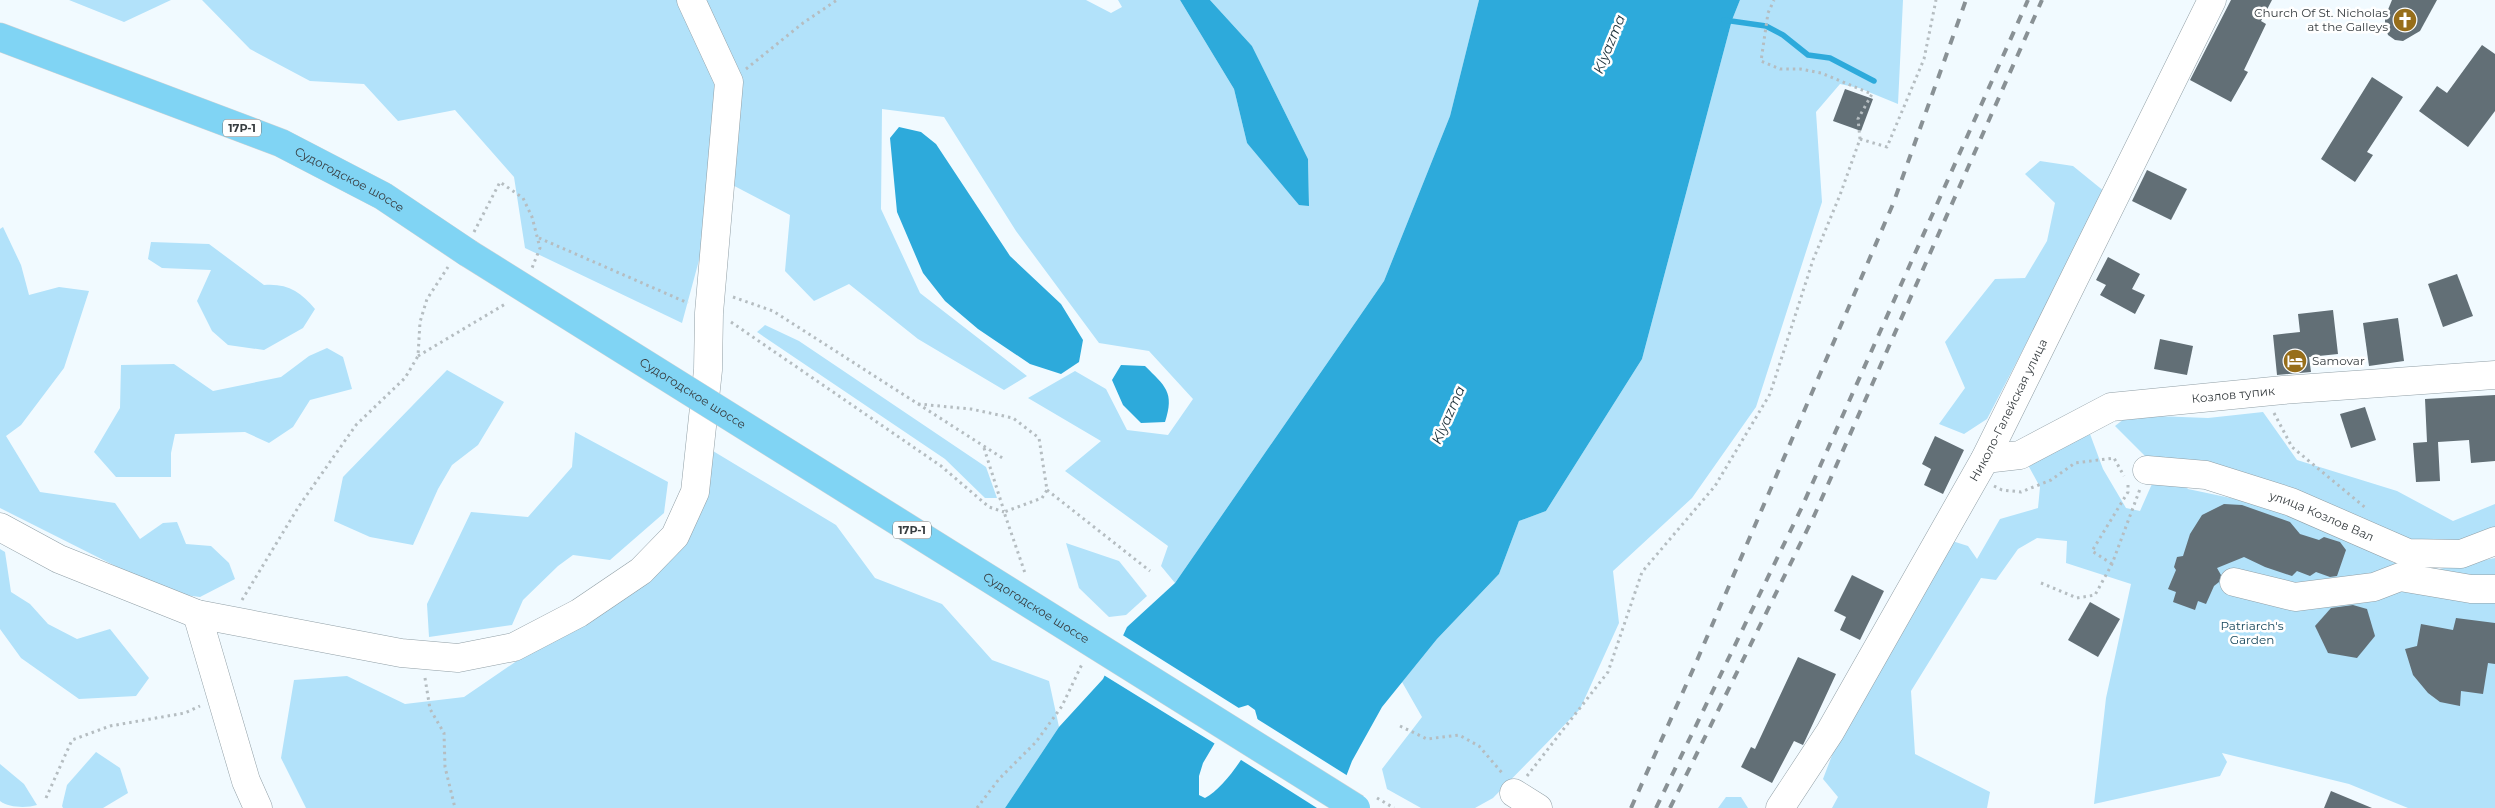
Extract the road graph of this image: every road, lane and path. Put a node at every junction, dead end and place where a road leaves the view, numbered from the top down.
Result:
1 (691, 0) edge
2 (837, 0) edge
3 (1774, 0) edge
4 (1936, 0) edge
5 (2212, 0) edge
6 (0, 37) edge
7 (729, 82) junction
8 (1860, 138) junction
9 (539, 238) junction
10 (540, 248) dead end
11 (464, 249) junction
12 (710, 301) junction
13 (483, 317) dead end
14 (418, 356) junction
15 (2495, 375) edge
16 (2264, 392) junction
17 (918, 404) junction
18 (984, 446) junction
19 (1004, 459) dead end
20 (1980, 468) junction
21 (2147, 470) joint
22 (1047, 490) junction
23 (1004, 512) junction
24 (2373, 514) dead end
25 (0, 528) edge
26 (2495, 541) edge
27 (2112, 564) junction
28 (1150, 571) dead end
29 (1027, 577) dead end
30 (2234, 582) dead end
31 (2041, 583) dead end
32 (2495, 588) edge
33 (209, 617) junction
34 (420, 655) junction
35 (1083, 659) dead end
36 (221, 696) junction
37 (1400, 726) dead end
38 (1514, 793) junction
39 (46, 798) dead end
40 (258, 808) edge
41 (455, 808) edge
42 (977, 808) edge
43 (1356, 808) edge
44 (1538, 808) edge
45 (1780, 808) edge

1 - 7 street
2 - 7 path
3 - 8 path
4 - 8 path
5 - 20 street, Николо-Галейская улица
6 - 11 main road, Судогодское шоссе / 17Р-1
7 - 12 street
8 - 38 path
9 - 10 path
9 - 11 path
9 - 12 path
11 - 14 path
11 - 43 main road, Судогодское шоссе / 17Р-1, bridge
12 - 17 path
12 - 23 path
12 - 34 street
13 - 14 path
14 - 33 path
15 - 16 street, Козлов тупик
16 - 20 street, Козлов тупик
16 - 24 path
17 - 18 path
17 - 22 path
18 - 19 path
18 - 23 path
20 - 27 path
20 - 45 street, Николо-Галейская улица
21 - 26 street, улица Козлов Вал
21 - 27 path
22 - 23 path
22 - 28 path
23 - 29 path
25 - 33 street
27 - 31 path
30 - 32 street
33 - 34 street
33 - 36 street
34 - 41 path
35 - 42 path
36 - 39 path
36 - 40 street
37 - 38 path
38 - 44 street

